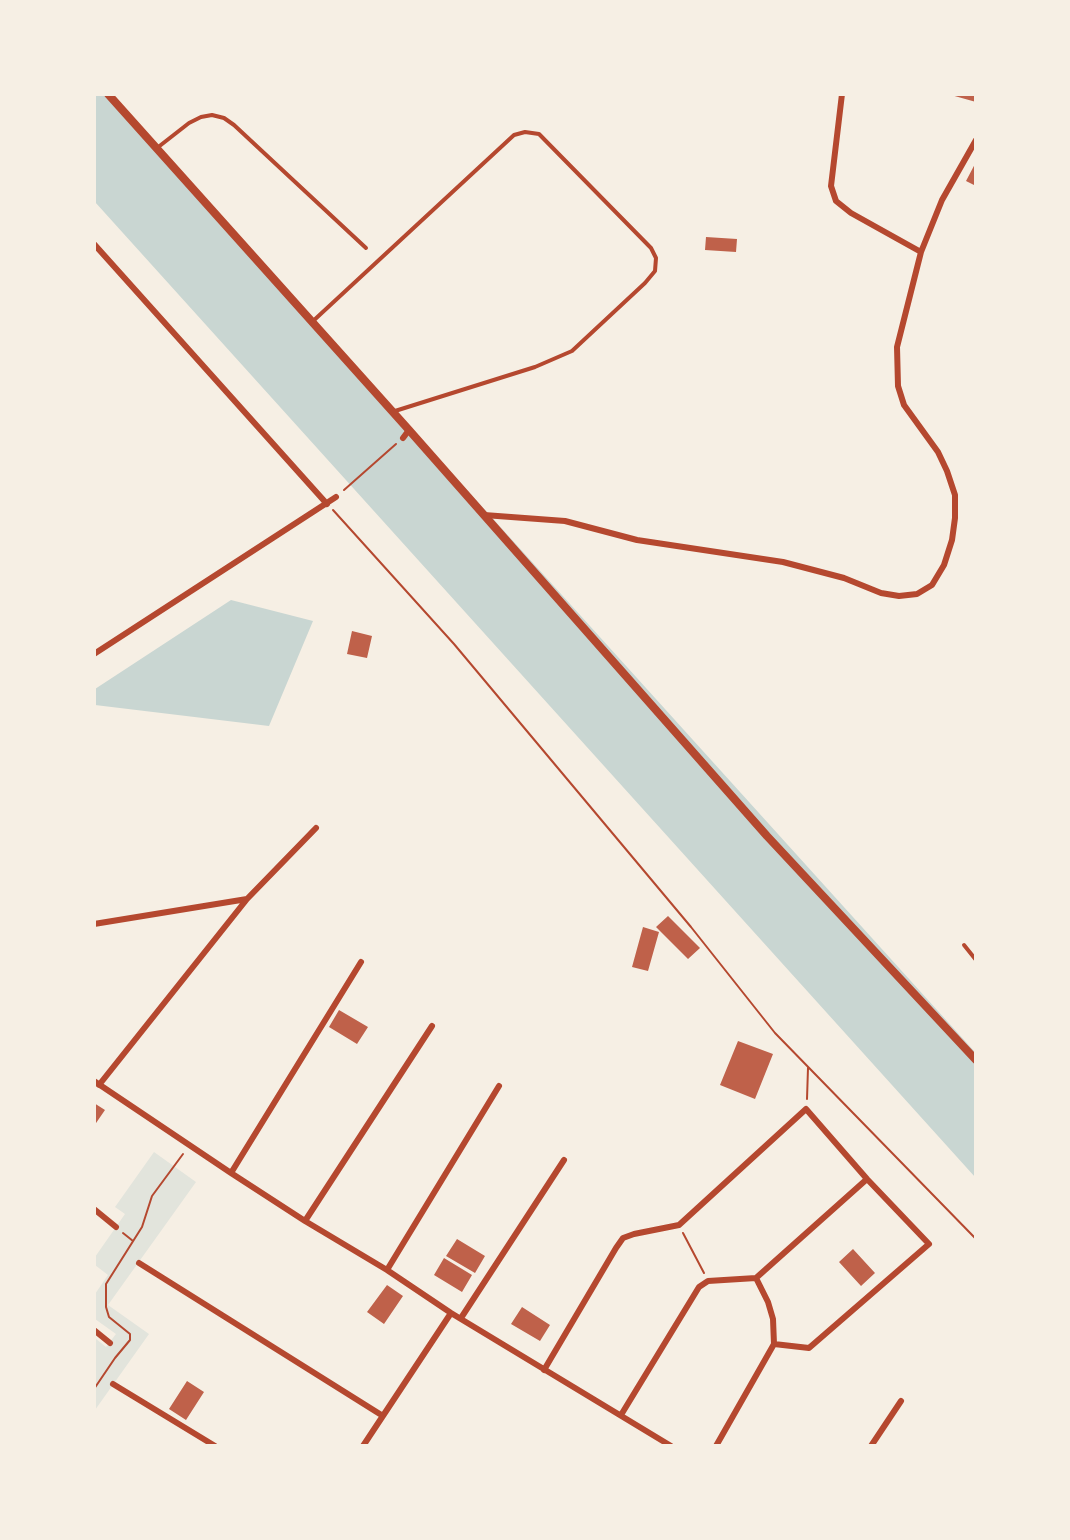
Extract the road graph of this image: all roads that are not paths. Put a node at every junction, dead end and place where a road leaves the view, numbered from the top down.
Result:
1 (108, 94) edge
2 (842, 94) edge
3 (975, 140) edge
4 (157, 149) junction
5 (94, 244) edge
6 (366, 248) dead end
7 (921, 252) junction
8 (312, 323) junction
9 (393, 412) junction
10 (409, 430) junction
11 (402, 438) road end
12 (336, 497) road end
13 (327, 504) junction
14 (484, 515) junction
15 (94, 654) edge
16 (316, 828) dead end
17 (247, 899) junction
18 (94, 924) edge
19 (964, 945) dead end
20 (975, 960) edge
21 (362, 962) dead end
22 (432, 1026) dead end
23 (975, 1060) edge
24 (97, 1083) edge
25 (499, 1086) dead end
26 (564, 1160) dead end
27 (231, 1173) junction
28 (867, 1179) junction
29 (94, 1209) edge
30 (305, 1221) junction
31 (116, 1227) dead end
32 (139, 1263) dead end
33 (387, 1270) junction
34 (756, 1278) junction
35 (451, 1313) junction
36 (461, 1318) junction
37 (94, 1330) edge
38 (110, 1343) dead end
39 (774, 1344) junction
40 (544, 1370) junction
41 (113, 1384) dead end
42 (901, 1401) dead end
43 (621, 1415) junction
44 (383, 1416) junction
45 (215, 1446) edge
46 (363, 1446) edge
47 (671, 1446) edge
48 (716, 1446) edge
49 (871, 1446) edge

1 - 4 street
2 - 7 street
3 - 7 street
4 - 6 lane
4 - 8 street
5 - 13 street
7 - 14 street
8 - 9 street
8 - 9 lane
9 - 10 street
10 - 11 street
10 - 14 street
12 - 13 street
13 - 15 street
14 - 23 street
16 - 17 street
17 - 18 street
17 - 24 street
19 - 20 lane
21 - 27 street
22 - 30 street
24 - 27 street
25 - 33 street
26 - 36 street
27 - 30 street
28 - 34 street
28 - 39 street
28 - 40 street
29 - 31 street
30 - 33 street
32 - 44 street
33 - 35 street
34 - 39 street
34 - 43 street
35 - 36 street
35 - 44 street
36 - 40 street
37 - 38 street
39 - 48 street
40 - 43 street
41 - 45 street
42 - 49 street
43 - 47 street
44 - 46 street

